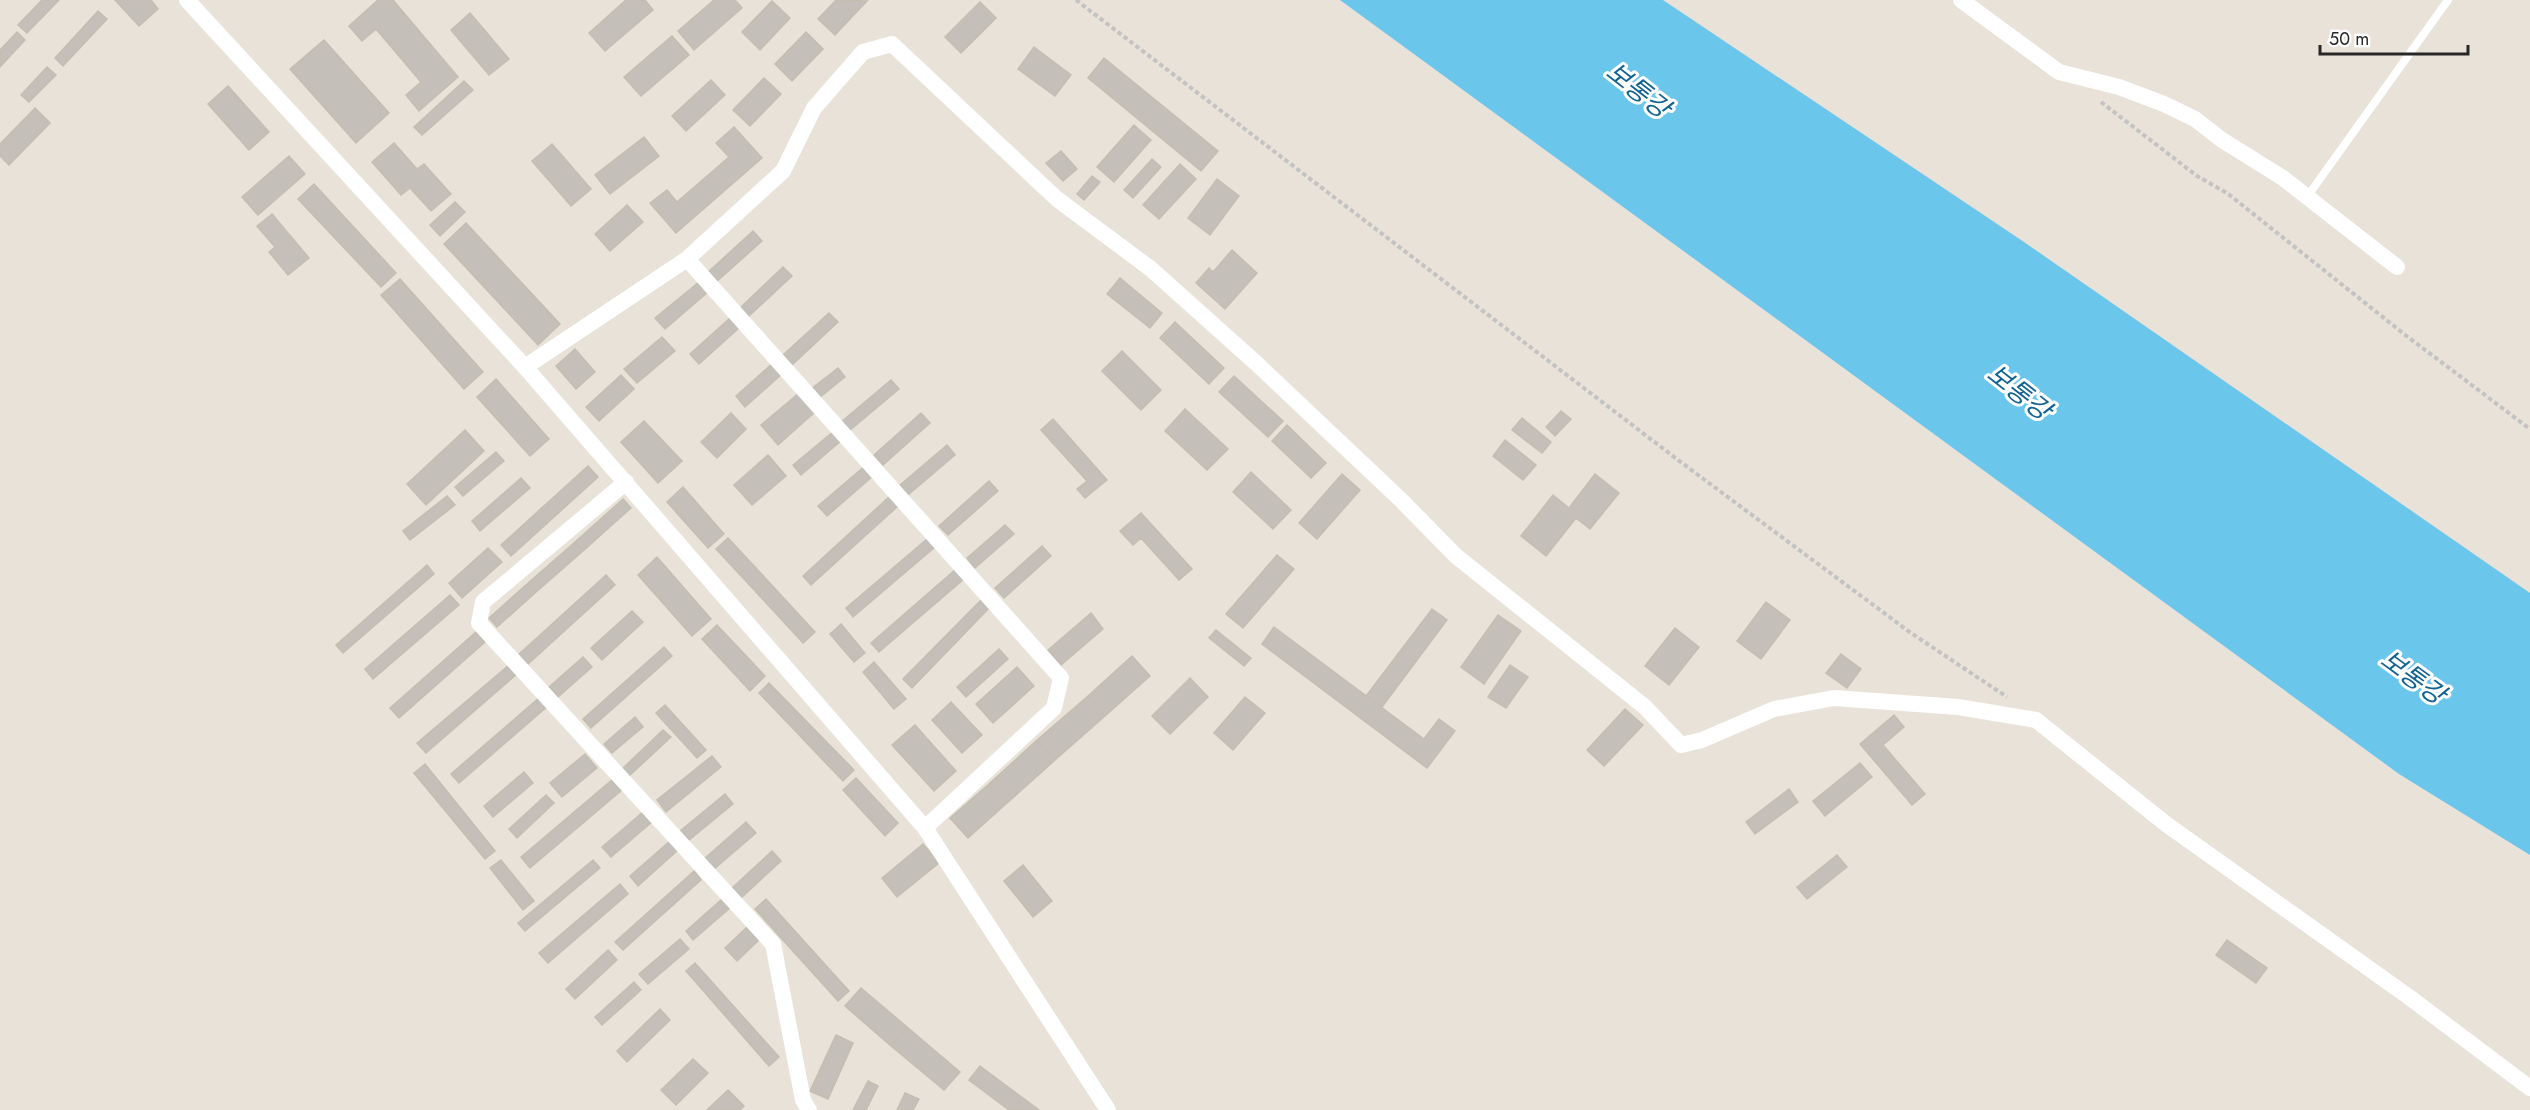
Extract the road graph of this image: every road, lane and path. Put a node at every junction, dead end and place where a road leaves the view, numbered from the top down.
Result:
1 (187, 0) edge
2 (1076, 0) edge
3 (1961, 0) edge
4 (2448, 0) edge
5 (2098, 100) dead end
6 (2307, 197) junction
7 (687, 259) junction
8 (2397, 267) dead end
9 (525, 367) junction
10 (2530, 429) edge
11 (626, 482) junction
12 (2013, 701) dead end
13 (925, 828) junction
14 (2530, 1088) edge
15 (809, 1110) edge
16 (1108, 1110) edge

1 - 9 street
2 - 12 path
3 - 6 street
4 - 6 lane
5 - 10 path
6 - 8 street
7 - 9 street
7 - 13 street
7 - 14 street
9 - 11 street
11 - 13 street
11 - 15 street
13 - 16 street

